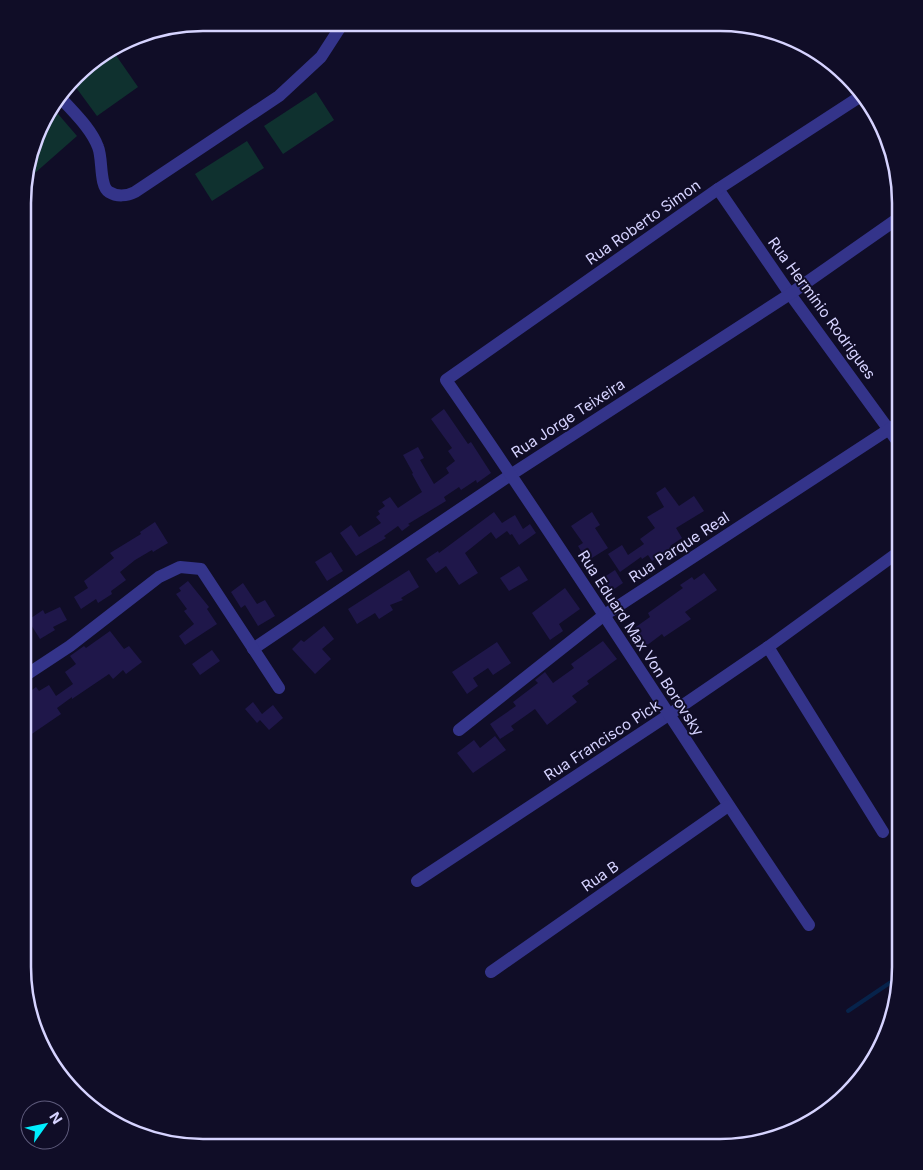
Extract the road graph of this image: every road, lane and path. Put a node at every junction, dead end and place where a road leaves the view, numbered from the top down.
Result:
1 (338, 31) edge
2 (856, 99) edge
3 (65, 102) edge
4 (718, 189) junction
5 (892, 223) edge
6 (790, 294) junction
7 (446, 380) joint
8 (892, 427) edge
9 (889, 429) junction
10 (892, 433) edge
11 (512, 474) junction
12 (892, 558) edge
13 (603, 616) junction
14 (768, 647) junction
15 (253, 649) junction
16 (31, 672) edge
17 (279, 688) dead end
18 (670, 714) junction
19 (459, 730) dead end
20 (728, 806) junction
21 (883, 832) dead end
22 (417, 882) dead end
23 (808, 925) dead end
24 (491, 972) dead end

1 - 3 street
2 - 4 street, Rua Roberto Simon
4 - 6 street, Rua Hermínio Rodrigues
4 - 7 street, Rua Roberto Simon
5 - 6 street, Rua Jorge Teixeira
6 - 9 street, Rua Hermínio Rodrigues
6 - 11 street, Rua Jorge Teixeira
7 - 11 street, Rua Eduard Max Von Borovsky
8 - 9 street, Rua Parque Real
9 - 10 street, Rua Hermínio Rodrigues
9 - 13 street, Rua Parque Real
11 - 13 street, Rua Eduard Max Von Borovsky
11 - 15 street, Rua Jorge Teixeira
12 - 14 street, Rua Francisco Pick
13 - 18 street, Rua Eduard Max Von Borovsky
13 - 19 street, Rua Parque Real
14 - 18 street, Rua Francisco Pick
14 - 21 street
15 - 16 street
15 - 17 street
18 - 20 street, Rua Eduard Max Von Borovsky
18 - 22 street, Rua Francisco Pick
20 - 23 street, Rua Eduard Max Von Borovsky
20 - 24 street, Rua B

